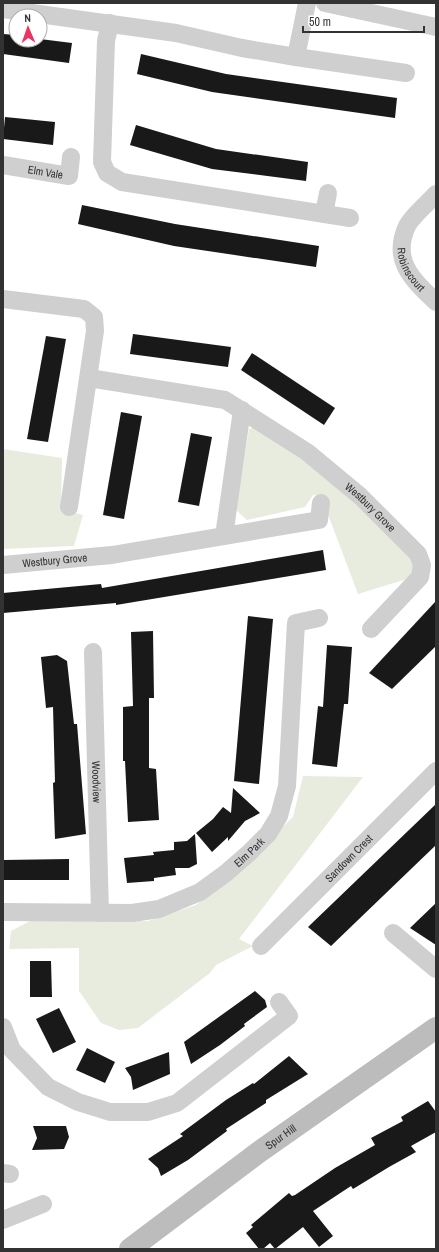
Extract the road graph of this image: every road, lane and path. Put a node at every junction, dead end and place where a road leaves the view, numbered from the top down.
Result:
1 (306, 3) edge
2 (326, 3) edge
3 (3, 9) edge
4 (110, 24) junction
5 (436, 27) edge
6 (296, 57) junction
7 (406, 73) dead end
8 (71, 157) dead end
9 (3, 166) edge
10 (328, 193) dead end
11 (436, 194) edge
12 (324, 214) junction
13 (350, 218) dead end
14 (3, 299) edge
15 (436, 302) edge
16 (88, 378) junction
17 (242, 410) junction
18 (321, 503) dead end
19 (69, 507) dead end
20 (224, 536) junction
21 (3, 565) edge
22 (319, 618) dead end
23 (371, 629) dead end
24 (93, 652) dead end
25 (436, 771) edge
26 (3, 912) edge
27 (100, 913) junction
28 (393, 933) dead end
29 (261, 946) dead end
30 (436, 969) edge
31 (279, 1002) dead end
32 (3, 1027) edge
33 (436, 1028) edge
34 (7, 1054) edge
35 (43, 1204) dead end
36 (3, 1220) edge
37 (130, 1249) edge

1 - 6 street
2 - 5 street
3 - 4 street
4 - 6 street
4 - 12 street
6 - 7 street
8 - 9 street, Elm Vale
10 - 12 street
11 - 15 street, Robinscourt
12 - 13 street
14 - 16 street
16 - 17 street, Westbury Grove
16 - 19 street
17 - 20 street
17 - 23 street, Westbury Grove
18 - 20 street, Westbury Grove
20 - 21 street, Westbury Grove
22 - 27 street, Elm Park
24 - 27 street, Woodview
25 - 29 street, Sandown Crest
26 - 27 street, Elm Park
28 - 30 street
31 - 34 street
32 - 34 street
33 - 37 street, Spur Hill
35 - 36 street

